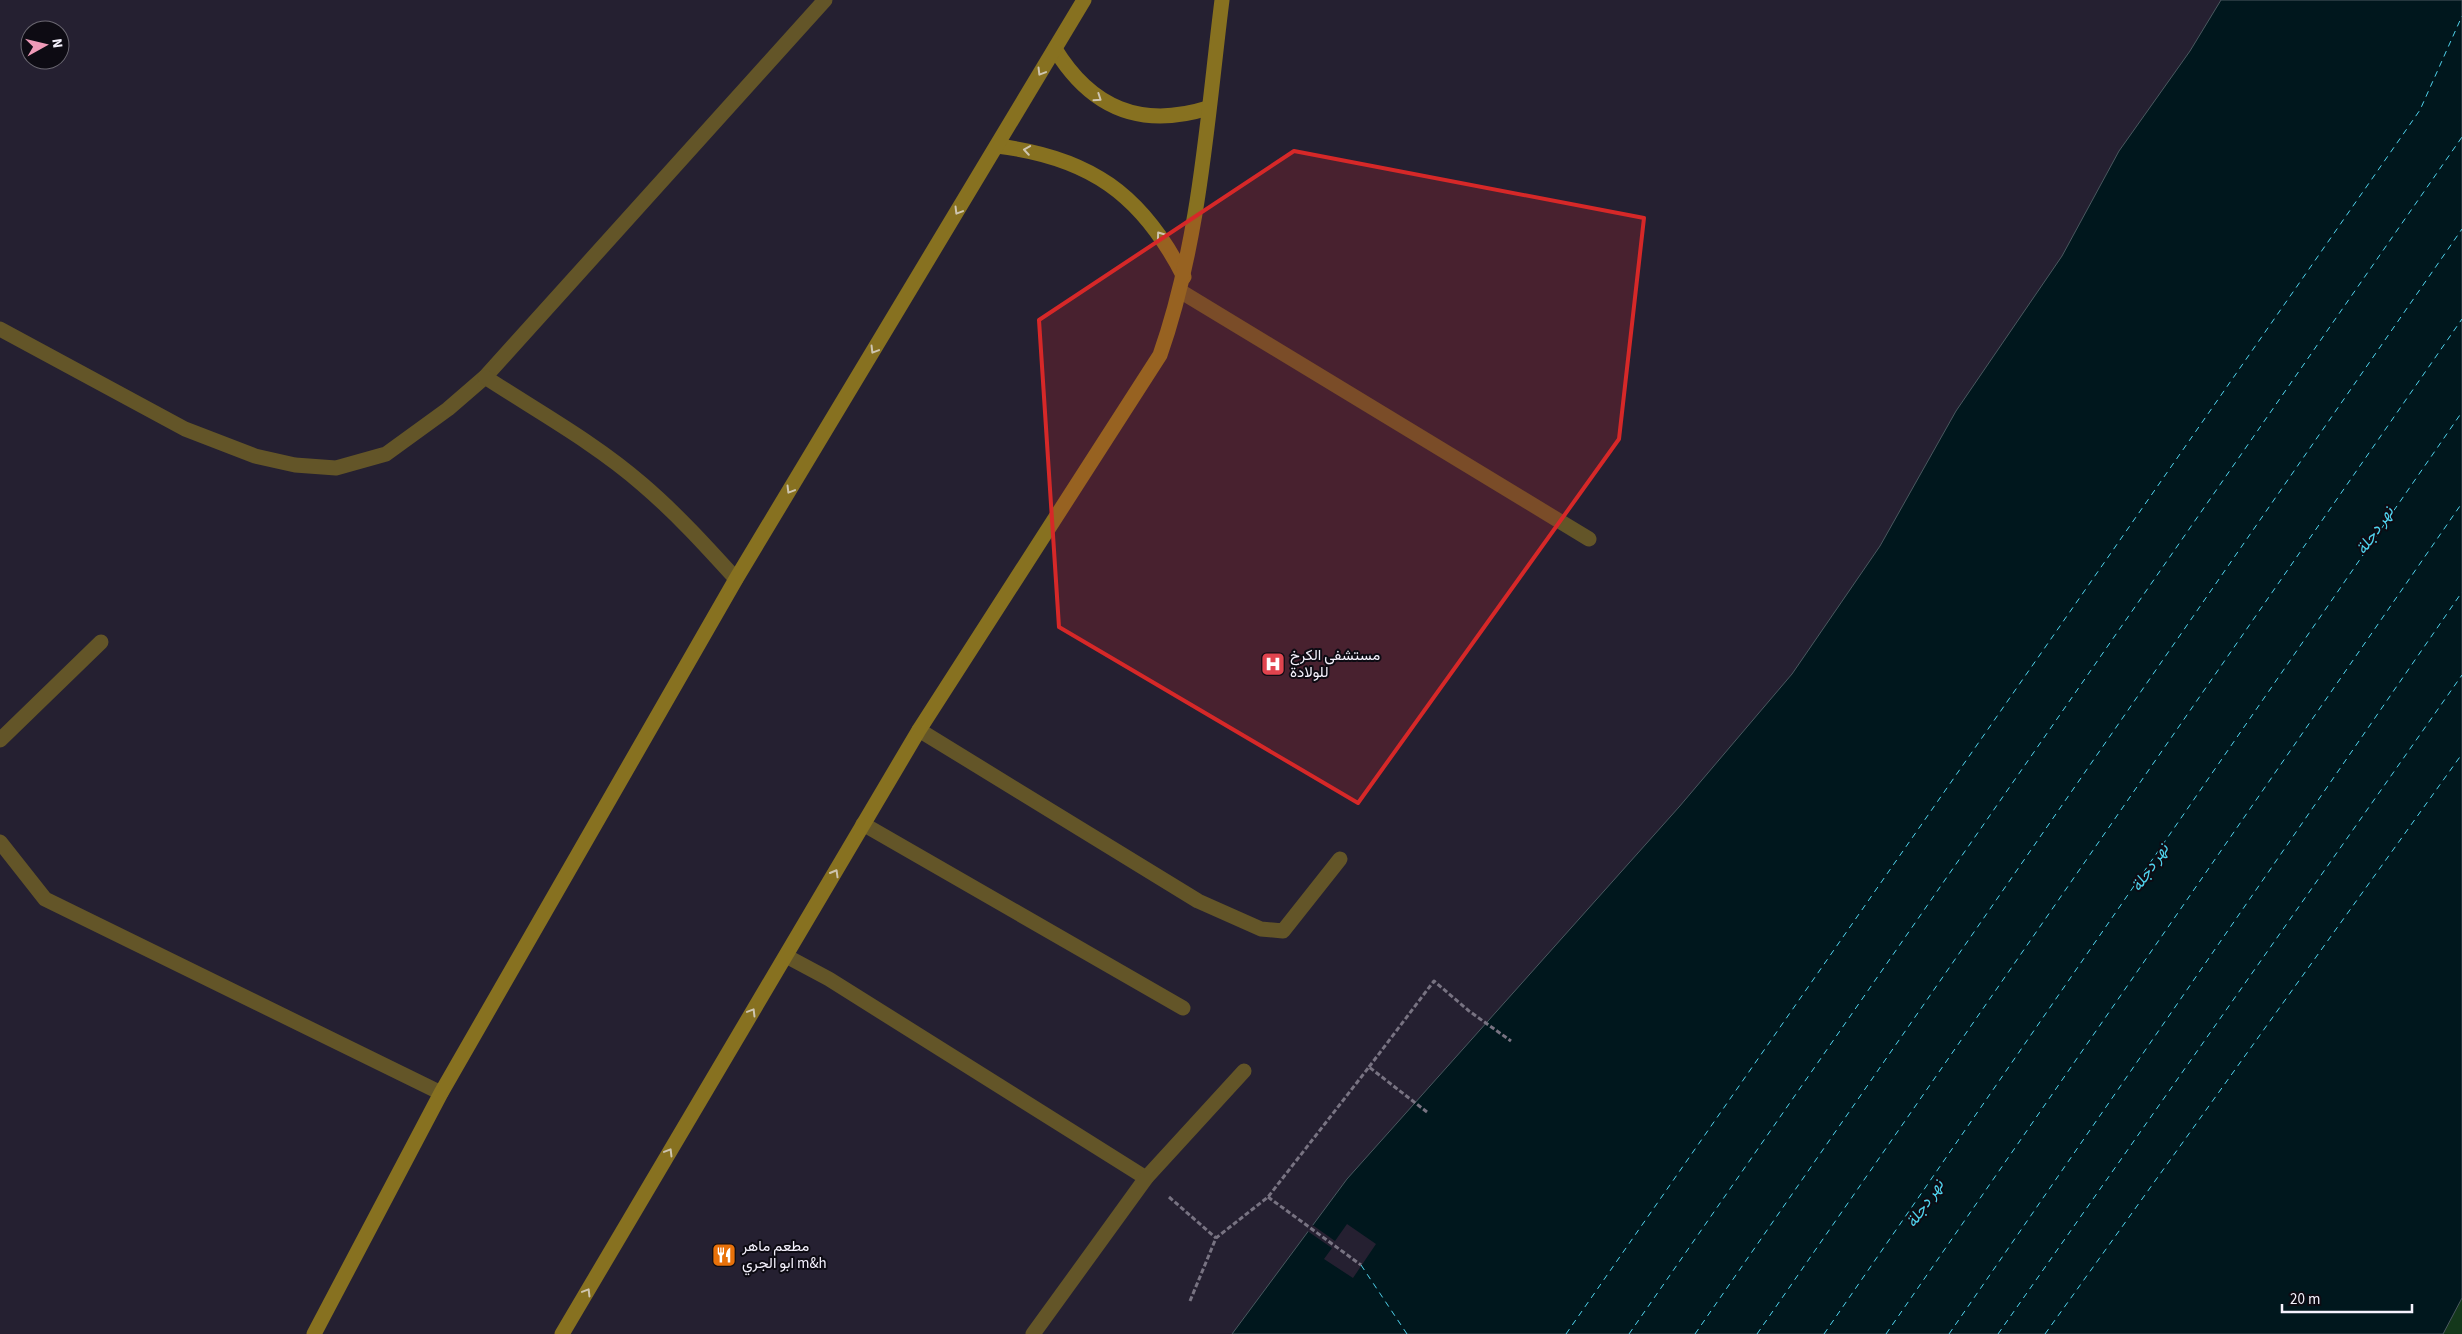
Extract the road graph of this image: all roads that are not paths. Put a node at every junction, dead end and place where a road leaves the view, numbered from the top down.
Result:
1 (825, 0) edge
2 (1084, 0) edge
3 (1222, 0) edge
4 (1055, 49) junction
5 (1208, 108) junction
6 (997, 146) junction
7 (1182, 284) junction
8 (0, 329) edge
9 (485, 378) junction
10 (1589, 539) dead end
11 (736, 579) junction
12 (101, 642) dead end
13 (919, 730) junction
14 (0, 740) edge
15 (863, 824) junction
16 (0, 842) edge
17 (1340, 859) dead end
18 (786, 956) junction
19 (1183, 1008) dead end
20 (1244, 1071) dead end
21 (441, 1092) junction
22 (1146, 1178) junction
23 (314, 1334) edge
24 (562, 1334) edge
25 (1033, 1334) edge

1 - 9 street
2 - 4 street
3 - 5 street
4 -> 5 street
4 -> 6 street
5 - 7 street
7 -> 6 street
6 -> 11 street
7 - 10 street
7 - 13 street
8 - 9 street
9 - 11 street
11 - 21 street
12 - 14 street
13 - 15 street
13 - 17 street
18 -> 15 street
15 - 19 street
16 - 21 street
18 - 22 street
24 -> 18 street
20 - 22 street
21 - 23 street
22 - 25 street

